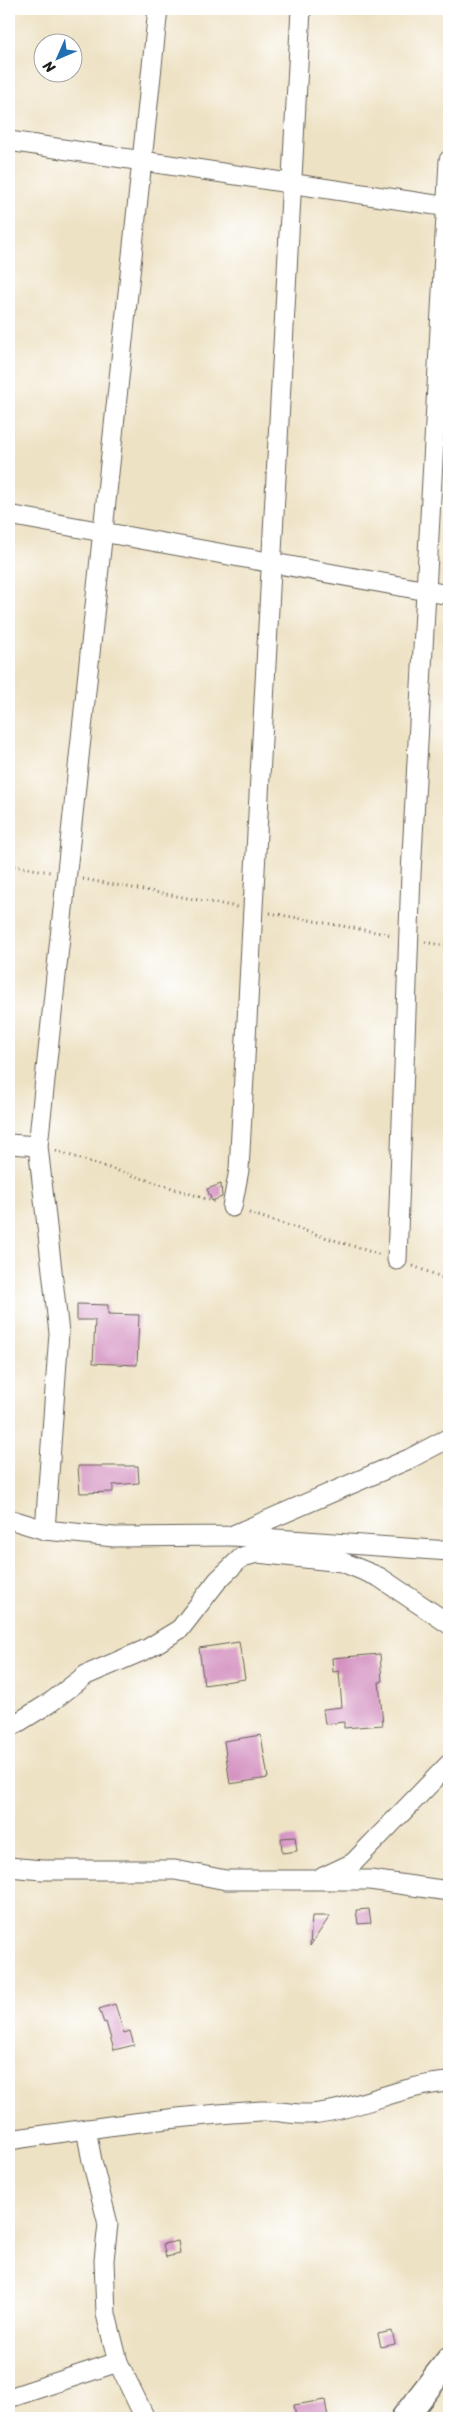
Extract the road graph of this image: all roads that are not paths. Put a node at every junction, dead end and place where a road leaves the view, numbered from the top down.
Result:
1 (158, 9) edge
2 (301, 9) edge
3 (9, 141) edge
4 (449, 160) edge
5 (142, 161) junction
6 (291, 183) junction
7 (448, 207) edge
8 (9, 515) edge
9 (103, 532) junction
10 (271, 563) junction
11 (426, 591) junction
12 (449, 595) edge
13 (9, 1144) edge
14 (38, 1146) junction
15 (232, 1207) dead end
16 (397, 1260) dead end
17 (449, 1438) edge
18 (9, 1518) edge
19 (44, 1530) junction
20 (231, 1536) junction
21 (449, 1550) edge
22 (449, 1624) edge
23 (9, 1728) edge
24 (449, 1764) edge
25 (9, 1867) edge
26 (317, 1880) junction
27 (449, 1891) edge
28 (449, 2082) edge
29 (86, 2129) junction
30 (9, 2140) edge
31 (449, 2360) edge
32 (118, 2362) junction
33 (9, 2398) edge
34 (145, 2418) edge
35 (404, 2418) edge

1 - 5 street
2 - 6 street
3 - 5 street
4 - 7 street
5 - 6 street
5 - 9 street
6 - 7 street
6 - 10 street
7 - 11 street
8 - 9 street
9 - 10 street
9 - 14 street
10 - 11 street
10 - 15 street
11 - 12 street
11 - 16 street
13 - 14 street
14 - 19 street
17 - 20 street
18 - 19 street
19 - 20 street
20 - 21 street
22 - 23 street
24 - 26 street
25 - 26 street
26 - 27 street
28 - 29 street
29 - 30 street
29 - 32 street
31 - 35 main road
32 - 33 street
32 - 34 street

